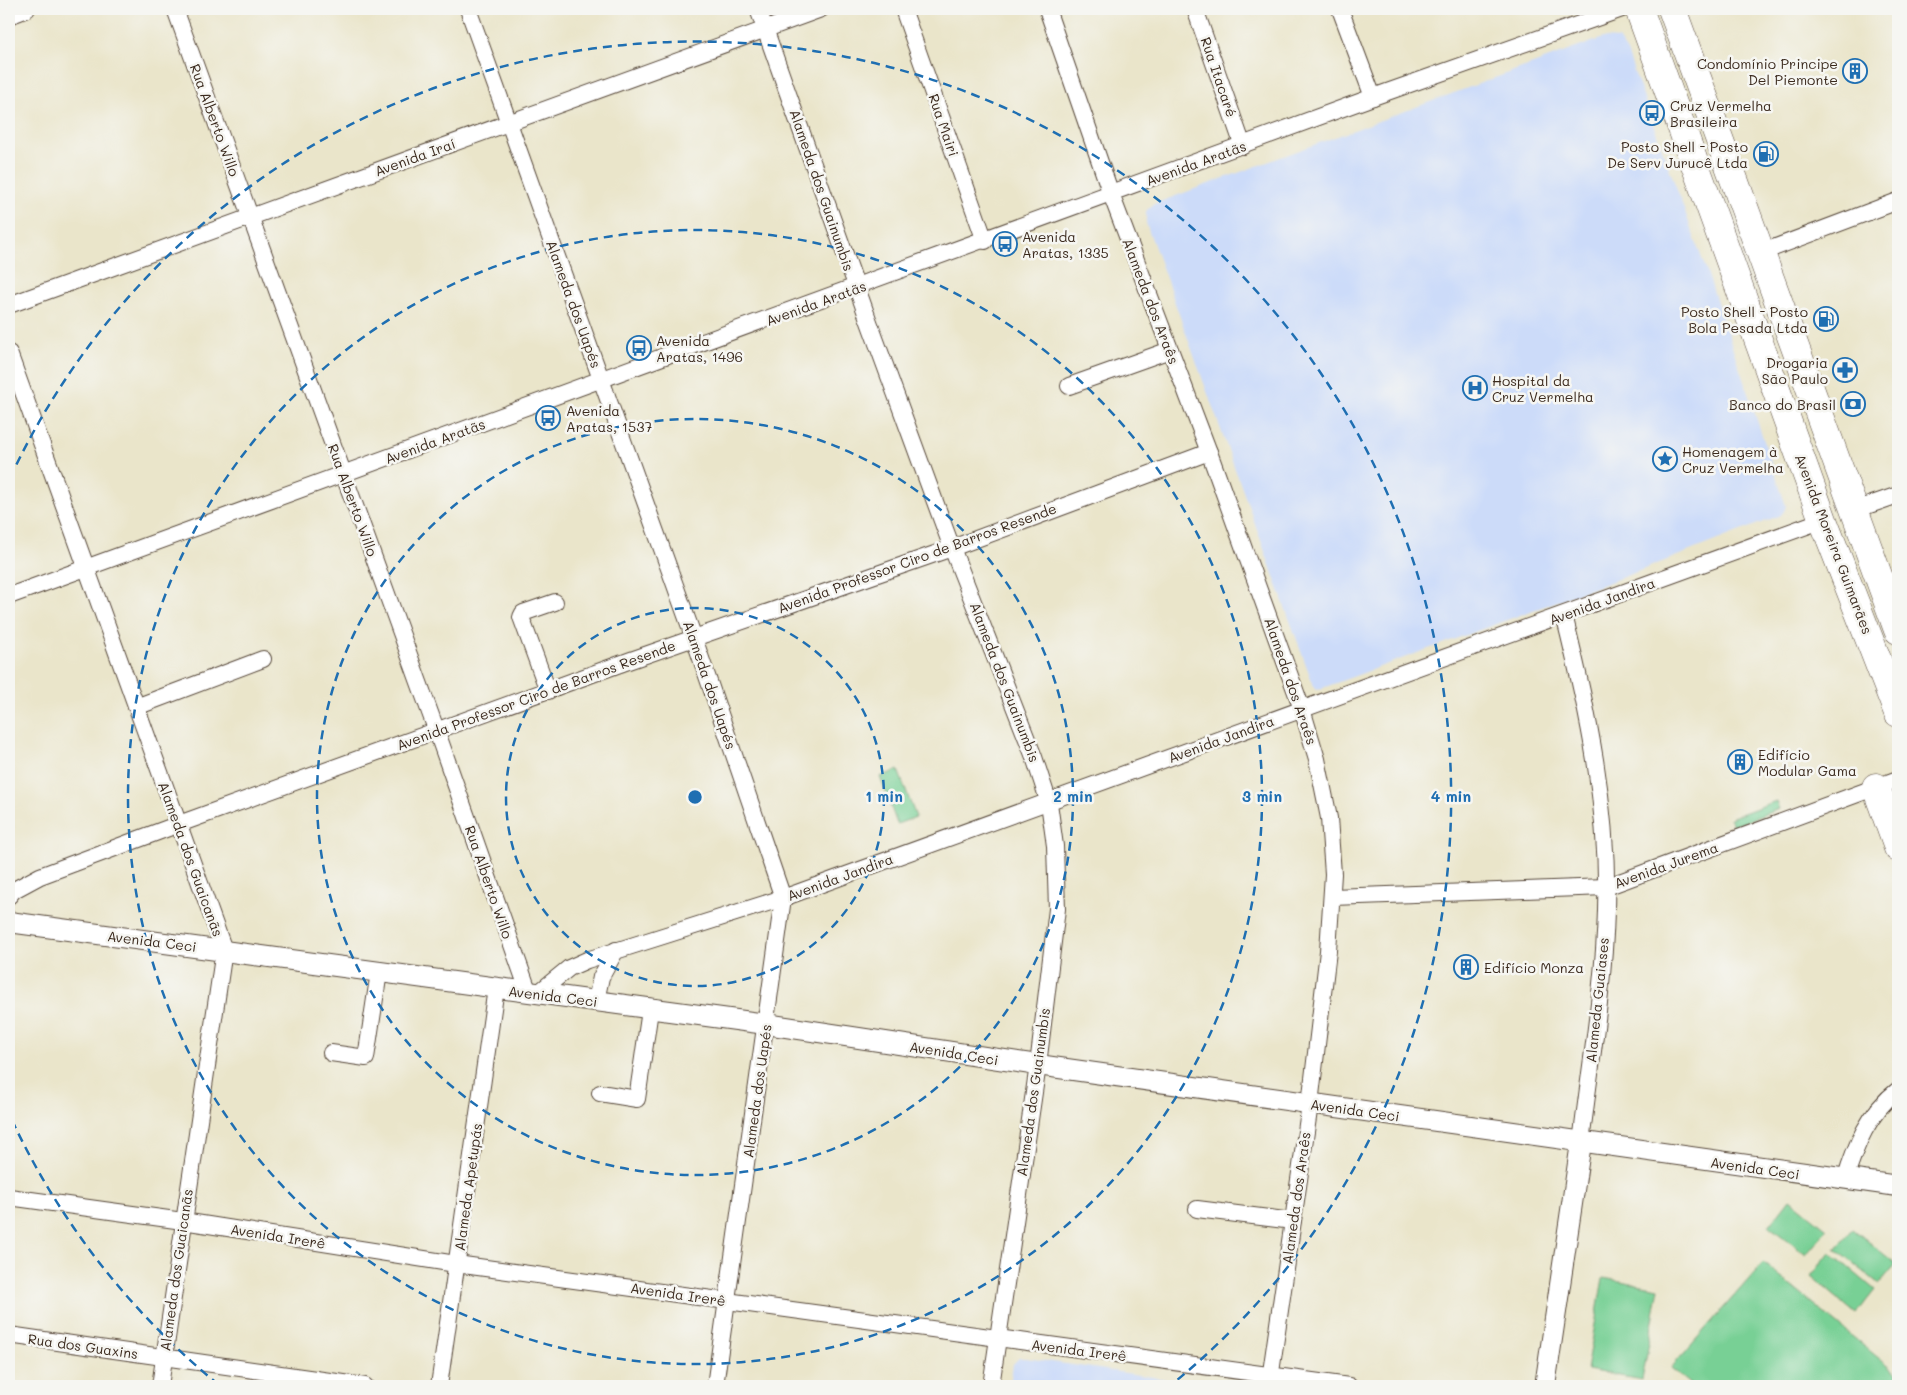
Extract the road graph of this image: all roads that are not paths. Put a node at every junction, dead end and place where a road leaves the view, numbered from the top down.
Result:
1 (27, 9) edge
2 (175, 9) edge
3 (468, 9) edge
4 (758, 9) edge
5 (821, 9) edge
6 (903, 9) edge
7 (1048, 9) edge
8 (1195, 9) edge
9 (1340, 9) edge
10 (1622, 9) edge
11 (1639, 9) edge
12 (1672, 9) edge
13 (9, 16) edge
14 (765, 28) junction
15 (1374, 97) junction
16 (508, 122) junction
17 (1243, 146) junction
18 (1111, 194) junction
19 (1898, 201) edge
20 (250, 218) junction
21 (985, 241) junction
22 (1760, 252) junction
23 (856, 288) junction
24 (9, 305) edge
25 (1170, 350) junction
26 (9, 353) edge
27 (601, 381) junction
28 (1069, 386) dead end
29 (1209, 452) junction
30 (343, 474) junction
31 (1898, 495) edge
32 (1855, 510) junction
33 (1823, 520) junction
34 (952, 548) junction
35 (86, 568) junction
36 (9, 596) edge
37 (556, 602) dead end
38 (1564, 615) junction
39 (1898, 630) edge
40 (694, 638) junction
41 (263, 659) dead end
42 (548, 691) junction
43 (136, 707) junction
44 (1302, 709) junction
45 (1898, 713) edge
46 (437, 732) junction
47 (1887, 783) edge
48 (1049, 803) junction
49 (179, 824) junction
50 (1898, 848) edge
51 (1606, 887) junction
52 (9, 896) edge
53 (1332, 897) junction
54 (783, 898) junction
55 (9, 922) edge
56 (224, 950) junction
57 (616, 950) junction
58 (379, 972) junction
59 (496, 988) junction
60 (533, 993) junction
61 (596, 1001) junction
62 (650, 1010) junction
63 (766, 1024) junction
64 (331, 1053) dead end
65 (1038, 1065) junction
66 (1898, 1090) edge
67 (600, 1094) dead end
68 (1310, 1104) junction
69 (1580, 1143) junction
70 (1845, 1180) junction
71 (1898, 1186) edge
72 (9, 1197) edge
73 (1197, 1209) dead end
74 (183, 1221) junction
75 (1293, 1221) junction
76 (456, 1264) junction
77 (728, 1300) junction
78 (9, 1335) edge
79 (998, 1340) junction
80 (164, 1358) junction
81 (1270, 1380) edge
82 (160, 1386) edge
83 (365, 1386) edge
84 (438, 1386) edge
85 (715, 1386) edge
86 (991, 1386) edge
87 (1349, 1386) edge
88 (1545, 1386) edge

1 - 13 street
2 - 20 street, Rua Alberto Willo
3 - 16 street, Alameda dos Uapés
4 - 14 street, Alameda dos Guainumbis
5 - 14 street, Avenida Iraí
6 - 21 street, Rua Mairi
7 - 18 street, Alameda dos Araês
8 - 17 street, Rua Itacaré
9 - 15 street
10 - 15 street, Avenida Aratãs
11 - 33 highway, Avenida Moreira Guimarães
12 - 22 highway
14 - 16 street, Avenida Iraí
14 - 23 street, Alameda dos Guainumbis
15 - 17 street, Avenida Aratãs
16 - 20 street, Avenida Iraí
16 - 27 street, Alameda dos Uapés
17 - 18 street, Avenida Aratãs
18 - 21 street, Avenida Aratãs
18 - 25 street, Alameda dos Araês
19 - 22 street
20 - 24 street, Avenida Iraí
20 - 30 street, Rua Alberto Willo
21 - 23 street, Avenida Aratãs
22 - 32 highway
23 - 27 street, Avenida Aratãs
23 - 34 street, Alameda dos Guainumbis
25 - 28 street
25 - 29 street, Alameda dos Araês
26 - 35 street, Alameda dos Guaicanãs
27 - 30 street, Avenida Aratãs
27 - 40 street, Alameda dos Uapés
29 - 34 street, Avenida Professor Ciro de Barros Resende
29 - 44 street, Alameda dos Araês
30 - 35 street, Avenida Aratãs
30 - 46 street, Rua Alberto Willo
31 - 32 street
32 - 39 highway
33 - 38 street, Avenida Jandira
33 - 45 highway, Avenida Moreira Guimarães
34 - 40 street, Avenida Professor Ciro de Barros Resende
34 - 48 street, Alameda dos Guainumbis
35 - 36 street, Avenida Aratãs
35 - 43 street, Alameda dos Guaicanãs
37 - 42 street
38 - 44 street, Avenida Jandira
38 - 51 street, Alameda Guaiases
40 - 42 street, Avenida Professor Ciro de Barros Resende
40 - 54 street, Alameda dos Uapés
41 - 43 street
42 - 46 street, Avenida Professor Ciro de Barros Resende
43 - 49 street, Alameda dos Guaicanãs
44 - 48 street, Avenida Jandira
44 - 53 street, Alameda dos Araês
46 - 49 street, Avenida Professor Ciro de Barros Resende
46 - 60 street, Rua Alberto Willo
47 - 50 highway
47 - 51 street, Avenida Jurema
48 - 54 street, Avenida Jandira
48 - 65 street, Alameda dos Guainumbis
49 - 52 street, Avenida Professor Ciro de Barros Resende
49 - 56 street, Alameda dos Guaicanãs
51 - 53 street, Avenida Jurema
51 - 69 street, Alameda Guaiases
53 - 68 street, Alameda dos Araês
54 - 57 street, Avenida Jandira
54 - 63 street, Alameda dos Uapés
55 - 56 street, Avenida Ceci
56 - 58 street, Avenida Ceci
56 - 74 street, Alameda dos Guaicanãs
57 - 60 street, Avenida Jandira
57 - 61 street
58 - 59 street, Avenida Ceci
58 - 64 street
59 - 60 street, Avenida Ceci
59 - 76 street, Alameda Apetupás
60 - 61 street, Avenida Ceci
61 - 62 street, Avenida Ceci
62 - 63 street, Avenida Ceci
62 - 67 street
63 - 65 street, Avenida Ceci
63 - 77 street, Alameda dos Uapés
65 - 68 street, Avenida Ceci
65 - 79 street, Alameda dos Guainumbis
66 - 70 street
68 - 69 street, Avenida Ceci
68 - 75 street, Alameda dos Araês
69 - 70 street, Avenida Ceci
69 - 88 street, Alameda Guaiases
70 - 71 street, Avenida Ceci
72 - 74 street, Avenida Irerê
73 - 75 street
74 - 76 street, Avenida Irerê
74 - 80 street, Alameda dos Guaicanãs
75 - 81 street, Alameda dos Araês
76 - 77 street, Avenida Irerê
76 - 84 street, Alameda Apetupás
77 - 79 street, Avenida Irerê
77 - 85 street, Alameda dos Uapés
78 - 80 street, Rua dos Guaxins
79 - 81 street, Avenida Irerê
79 - 86 street, Alameda dos Guainumbis
80 - 82 street, Alameda dos Guaicanãs
80 - 83 street, Rua dos Guaxins
81 - 87 street, Avenida Irerê

